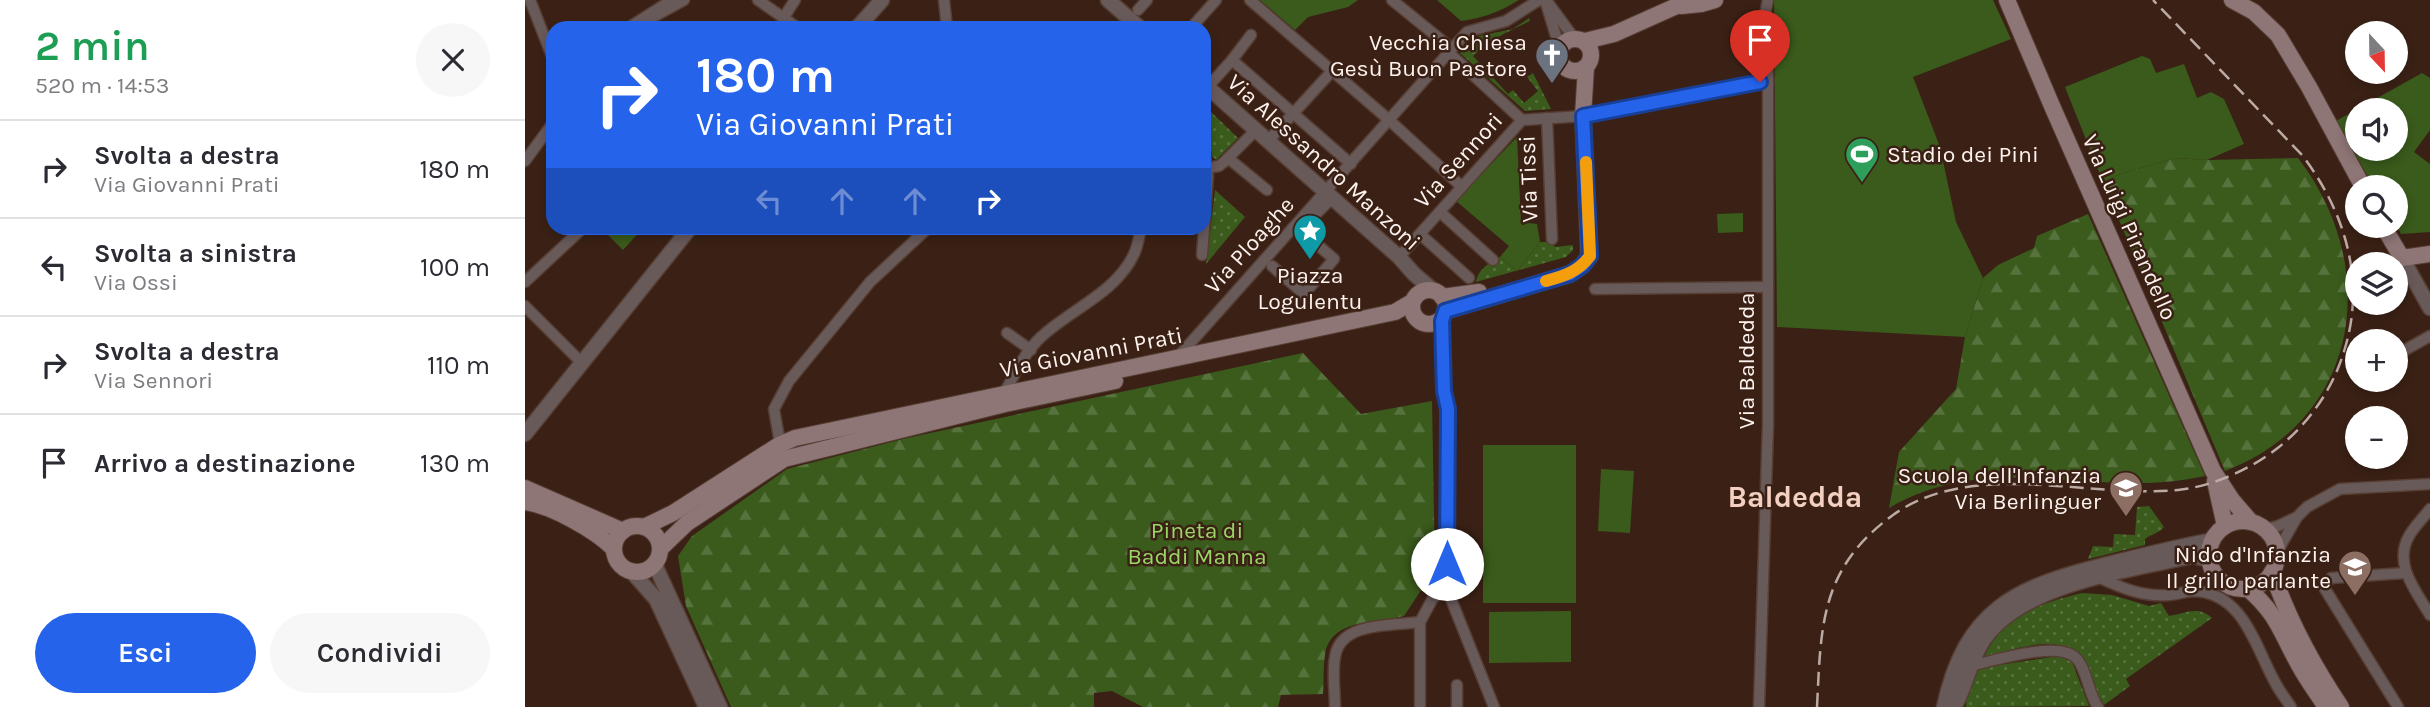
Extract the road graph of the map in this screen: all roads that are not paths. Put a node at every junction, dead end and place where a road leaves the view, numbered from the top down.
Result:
1 (672, 0) edge
2 (684, 0) edge
3 (758, 0) edge
4 (795, 0) edge
5 (882, 0) edge
6 (944, 0) edge
7 (1108, 0) edge
8 (1147, 0) edge
9 (1216, 0) edge
10 (1250, 0) edge
11 (1392, 0) edge
12 (1539, 0) edge
13 (1546, 0) edge
14 (1715, 0) edge
15 (1759, 0) edge
16 (1768, 0) edge
17 (2007, 0) edge
18 (2232, 0) edge
19 (532, 1) edge
20 (1684, 3) edge
21 (1138, 10) dead end
22 (1765, 14) junction
23 (783, 17) junction
24 (639, 21) edge
25 (649, 21) edge
26 (788, 21) edge
27 (863, 21) edge
28 (946, 21) edge
29 (1132, 21) edge
30 (1197, 21) edge
31 (1251, 34) dead end
32 (546, 40) edge
33 (1560, 49) junction
34 (1449, 50) junction
35 (1584, 51) junction
36 (1232, 60) junction
37 (1569, 69) junction
38 (1332, 71) junction
39 (1768, 80) junction
40 (1211, 82) edge
41 (1211, 93) edge
42 (1293, 114) junction
43 (1583, 116) junction
44 (1388, 118) junction
45 (1547, 118) junction
46 (1523, 120) junction
47 (1256, 130) junction
48 (546, 132) edge
49 (1268, 141) junction
50 (1228, 158) junction
51 (525, 161) edge
52 (1350, 164) junction
53 (1211, 167) edge
54 (2357, 175) edge
55 (1462, 187) junction
56 (1267, 190) dead end
57 (1328, 195) junction
58 (1440, 212) junction
59 (1420, 234) junction
60 (575, 235) edge
61 (684, 235) edge
62 (920, 235) edge
63 (1139, 235) edge
64 (1203, 235) edge
65 (1552, 239) dead end
66 (2430, 254) edge
67 (1202, 255) dead end
68 (1399, 257) junction
69 (2408, 257) edge
70 (1493, 260) dead end
71 (1272, 266) dead end
72 (2408, 269) edge
73 (1414, 274) junction
74 (1469, 278) dead end
75 (525, 282) edge
76 (1768, 287) junction
77 (1595, 289) dead end
78 (1414, 305) junction
79 (525, 306) edge
80 (1439, 308) junction
81 (2430, 308) edge
82 (1007, 334) dead end
83 (2430, 336) edge
84 (2408, 348) edge
85 (1031, 350) junction
86 (1177, 358) junction
87 (582, 363) junction
88 (1005, 392) junction
89 (525, 434) edge
90 (781, 452) junction
91 (2213, 471) junction
92 (525, 474) edge
93 (2430, 484) edge
94 (525, 488) edge
95 (541, 495) junction
96 (525, 502) edge
97 (2430, 509) edge
98 (2297, 517) junction
99 (2258, 525) junction
100 (2225, 526) junction
101 (645, 527) junction
102 (623, 531) junction
103 (2213, 540) junction
104 (661, 548) junction
105 (614, 549) junction
106 (2277, 552) junction
107 (2210, 560) junction
108 (656, 565) junction
109 (2273, 572) junction
110 (633, 573) junction
111 (2405, 573) junction
112 (2100, 578) junction
113 (2247, 588) junction
114 (1447, 589) junction
115 (2430, 614) edge
116 (1420, 622) junction
117 (1970, 666) junction
118 (1457, 685) dead end
119 (706, 707) edge
120 (720, 707) edge
121 (1335, 707) edge
122 (1420, 707) edge
123 (1457, 707) edge
124 (1494, 707) edge
125 (1759, 707) edge
126 (1944, 707) edge
127 (1954, 707) edge
128 (2098, 707) edge
129 (2291, 707) edge
130 (2326, 707) edge
131 (2341, 707) edge
132 (2398, 707) edge

1 - 24 street
2 - 25 street
3 - 23 street
4 - 23 street
5 - 27 street
6 - 28 street
7 - 29 street
8 - 21 street
9 - 30 street
10 - 38 street
11 - 34 street
12 - 34 street
13 - 33 street
13 - 35 street
14 - 20 main road
15 - 22 street, Via Baldedda
16 - 22 street, Via Baldedda
17 - 91 main road, Via Luigi Pirandello
18 - 54 main road
19 - 32 street
20 - 35 main road
22 - 39 street, Via Baldedda
23 - 26 street
31 - 36 street
33 - 35 main road
33 - 37 main road
34 - 44 street
34 - 46 street
35 - 37 main road
35 - 43 main road
36 - 40 street
36 - 42 street
37 - 43 main road
38 - 42 street
38 - 44 street
39 - 43 street, Via Sennori
39 - 76 street, Via Baldedda
41 - 47 street, Via Alessandro Manzoni
42 - 49 street
42 - 52 street
43 - 45 street, Via Sennori
43 - 80 main road
44 - 52 street
44 - 55 street
45 - 46 street, Via Sennori
45 - 65 street, Via Tissi
46 - 55 street, Via Sennori
47 - 49 street, Via Alessandro Manzoni
47 - 50 street
48 - 51 street
49 - 57 street, Via Alessandro Manzoni
50 - 53 street
50 - 56 street, Via Ploaghe
52 - 57 street
55 - 58 street, Via Sennori
57 - 68 street, Via Alessandro Manzoni
57 - 71 street
57 - 86 street, Via Ploaghe
58 - 59 street, Via Sennori
58 - 70 street
59 - 68 street, Via Sennori
59 - 74 street
60 - 75 street
61 - 87 street
62 - 90 street
63 - 85 street
64 - 67 street
66 - 69 main road
68 - 73 street, Via Alessandro Manzoni
72 - 81 street
73 - 78 street, Via Alessandro Manzoni
73 - 80 street, Via Alessandro Manzoni
76 - 77 street
76 - 125 street, Via Baldedda
78 - 80 main road
78 - 80 main road
78 - 86 main road, Via Giovanni Prati
78 - 90 main road, Via Giovanni Prati
79 - 87 street
80 - 114 street
82 - 85 street
83 - 84 street
85 - 88 street
86 - 88 main road, Via Giovanni Prati
87 - 89 street
88 - 90 main road, Via Giovanni Prati
90 - 101 main road, Via Giovanni Prati
90 - 104 main road, Via Giovanni Prati
91 - 99 main road, Via Luigi Pirandello
91 - 100 main road, Via Luigi Pirandello
92 - 95 main road
93 - 98 street
94 - 95 main road
95 - 102 main road
96 - 105 main road
97 - 111 street
98 - 99 street
98 - 106 street
99 - 100 main road
99 - 106 main road
100 - 103 main road
101 - 102 main road
101 - 104 main road
102 - 105 main road
103 - 107 main road
103 - 126 street
104 - 108 main road
105 - 110 main road
106 - 109 main road
107 - 112 street
107 - 113 main road
108 - 110 main road
108 - 120 street
109 - 113 main road
109 - 131 main road
110 - 119 street
111 - 115 street
111 - 132 street
112 - 117 street
112 - 129 street
113 - 130 main road
114 - 116 street
114 - 124 street
116 - 121 street
116 - 122 street
117 - 127 street
117 - 128 street
118 - 123 street

